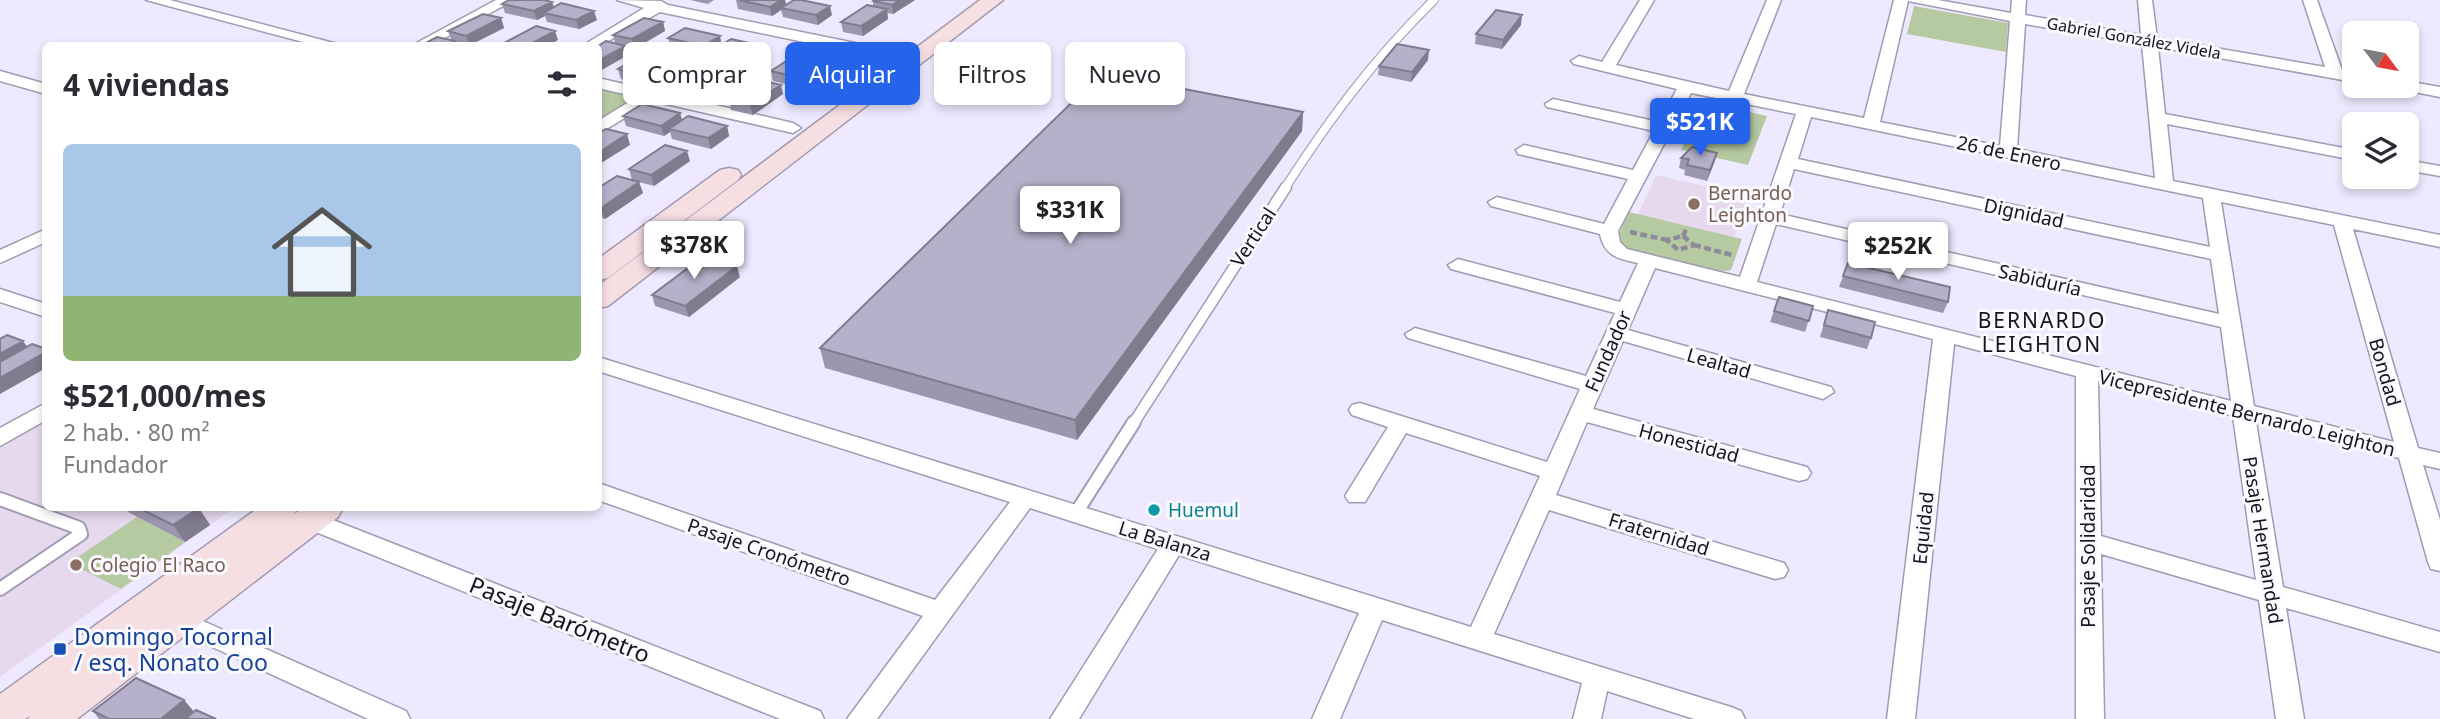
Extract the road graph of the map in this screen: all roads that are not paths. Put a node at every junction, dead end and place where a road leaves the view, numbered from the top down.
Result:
1 (153, 0) edge
2 (195, 0) edge
3 (507, 0) edge
4 (624, 0) edge
5 (966, 0) edge
6 (993, 0) edge
7 (1434, 0) edge
8 (1647, 0) edge
9 (1774, 0) edge
10 (1901, 0) edge
11 (1914, 0) edge
12 (2019, 0) edge
13 (2146, 0) edge
14 (2310, 0) edge
15 (663, 3) edge
16 (180, 6) junction
17 (2018, 18) junction
18 (2150, 41) junction
19 (322, 42) edge
20 (426, 42) edge
21 (596, 42) edge
22 (836, 42) edge
23 (920, 42) edge
24 (920, 46) edge
25 (1579, 61) dead end
26 (1607, 67) junction
27 (2335, 74) junction
28 (2342, 75) edge
29 (0, 76) edge
30 (602, 84) edge
31 (1686, 87) junction
32 (42, 88) edge
33 (2419, 88) edge
34 (623, 89) edge
35 (2440, 92) edge
36 (1735, 97) junction
37 (1553, 104) dead end
38 (636, 105) edge
39 (695, 105) edge
40 (829, 105) edge
41 (843, 105) edge
42 (1805, 111) junction
43 (2158, 117) junction
44 (1871, 125) junction
45 (602, 126) edge
46 (793, 128) junction
47 (1662, 128) junction
48 (1524, 150) dead end
49 (2008, 153) junction
50 (2342, 153) edge
51 (1788, 162) junction
52 (2419, 167) edge
53 (2440, 171) edge
54 (1637, 176) junction
55 (2165, 185) junction
56 (2211, 194) junction
57 (1497, 202) dead end
58 (1769, 217) junction
59 (2342, 222) junction
60 (1618, 231) junction
61 (42, 236) edge
62 (0, 240) edge
63 (2440, 242) edge
64 (20, 247) junction
65 (2220, 255) junction
66 (0, 257) edge
67 (1648, 262) junction
68 (1458, 265) dead end
69 (602, 269) edge
70 (1746, 287) junction
71 (0, 295) edge
72 (602, 297) edge
73 (42, 310) edge
74 (1626, 310) junction
75 (2230, 323) junction
76 (1616, 333) junction
77 (1415, 334) dead end
78 (1944, 337) junction
79 (602, 365) edge
80 (2087, 373) junction
81 (1592, 385) junction
82 (1823, 392) dead end
83 (1360, 410) dead end
84 (42, 412) edge
85 (2243, 412) junction
86 (1580, 413) junction
87 (1401, 423) junction
88 (0, 438) edge
89 (2409, 454) junction
90 (2440, 461) edge
91 (1554, 472) junction
92 (1799, 473) dead end
93 (602, 492) edge
94 (1357, 496) dead end
95 (1026, 497) junction
96 (0, 499) edge
97 (1542, 499) junction
98 (306, 512) edge
99 (1076, 513) junction
100 (2088, 541) junction
101 (1174, 543) junction
102 (2440, 562) edge
103 (1775, 570) dead end
104 (0, 589) edge
105 (2271, 594) junction
106 (1375, 606) junction
107 (940, 612) junction
108 (178, 620) junction
109 (1479, 639) junction
110 (2440, 642) edge
111 (1597, 677) junction
112 (0, 716) edge
113 (48, 719) edge
114 (396, 719) edge
115 (810, 719) edge
116 (861, 719) edge
117 (1064, 719) edge
118 (1326, 719) edge
119 (1587, 719) edge
120 (1731, 719) edge
121 (1901, 719) edge
122 (2090, 719) edge
123 (2290, 719) edge

1 - 16 street
2 - 16 street
3 - 20 street
4 - 15 street
5 - 23 main road
6 - 24 main road
7 - 99 lane, Vertical
8 - 26 street
9 - 36 street
10 - 44 street
11 - 17 street, Gabriel González Videla
12 - 17 street
13 - 18 street
14 - 27 street
15 - 21 street
15 - 22 street
16 - 19 street
17 - 18 street, Gabriel González Videla
17 - 49 street
18 - 27 street, Gabriel González Videla
18 - 43 street
25 - 26 street, 26 de Enero
26 - 31 street, 26 de Enero
27 - 28 street, Gabriel González Videla
29 - 32 street
30 - 34 street
31 - 36 street, 26 de Enero
31 - 47 street
33 - 35 street
36 - 42 street, 26 de Enero
37 - 47 street
38 - 45 street
39 - 46 street
40 - 46 main road
41 - 72 main road
42 - 44 street, 26 de Enero
42 - 51 street
43 - 50 street
43 - 55 street
44 - 49 street, 26 de Enero
46 - 69 main road
47 - 54 street
48 - 54 street
49 - 55 street, 26 de Enero
51 - 58 street
51 - 65 street, Dignidad
52 - 53 street
54 - 60 street
55 - 56 street, 26 de Enero
56 - 59 street, 26 de Enero
56 - 65 street, Pasaje Hermandad
57 - 60 street
58 - 70 street
58 - 75 street, Sabiduría
59 - 63 street, 26 de Enero
59 - 89 street, Bondad
60 - 67 street
61 - 64 street
62 - 64 street
64 - 66 street
65 - 75 street, Pasaje Hermandad
67 - 70 street, Vicepresidente Bernardo Leighton
67 - 74 street, Fundador
68 - 74 street
70 - 78 street, Vicepresidente Bernardo Leighton
71 - 73 street
74 - 76 street, Fundador
75 - 85 street, Pasaje Hermandad
76 - 81 street, Fundador
76 - 82 street, Lealtad
77 - 81 street
78 - 80 street, Vicepresidente Bernardo Leighton
78 - 121 street, Equidad
79 - 95 street, La Balanza
80 - 85 street, Vicepresidente Bernardo Leighton
80 - 100 street, Pasaje Solidaridad
81 - 86 street, Fundador
83 - 87 street
84 - 88 street
85 - 89 street, Vicepresidente Bernardo Leighton
85 - 105 street, Pasaje Hermandad
86 - 91 street, Fundador
86 - 92 street, Honestidad
87 - 91 street
87 - 94 street
89 - 90 street, Vicepresidente Bernardo Leighton
89 - 102 street, Bondad
91 - 97 street, Fundador
93 - 107 street, Pasaje Cronómetro
95 - 99 street, La Balanza
95 - 107 street
96 - 104 lane
97 - 103 street, Fraternidad
97 - 109 street, Fundador
98 - 108 main road
98 - 112 main road
98 - 115 street, Pasaje Barómetro
99 - 101 street, La Balanza
100 - 105 street
100 - 122 street, Pasaje Solidaridad
101 - 106 street, La Balanza
101 - 117 street
105 - 110 street
105 - 123 street, Pasaje Hermandad
106 - 109 street, La Balanza
106 - 118 street
107 - 116 street
108 - 113 main road
108 - 114 street
109 - 111 street, La Balanza
111 - 119 street
111 - 120 street, La Balanza

